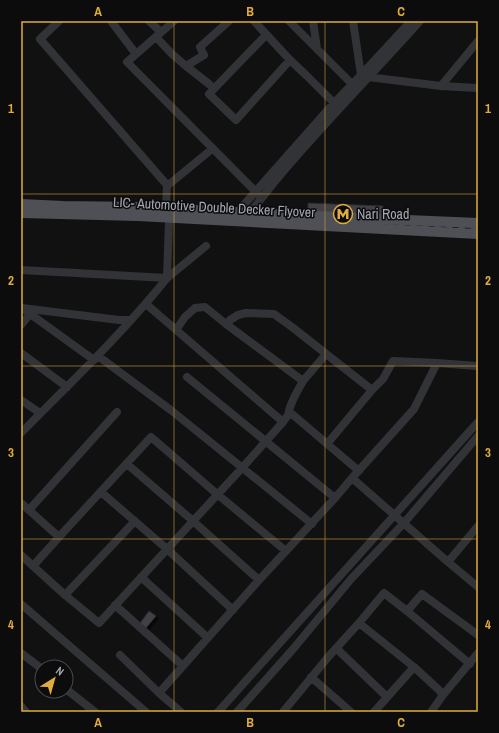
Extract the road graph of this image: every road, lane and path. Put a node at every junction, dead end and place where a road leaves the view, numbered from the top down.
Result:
1 (59, 21) edge
2 (111, 21) edge
3 (149, 21) edge
4 (174, 21) edge
5 (229, 21) edge
6 (254, 21) edge
7 (289, 21) edge
8 (313, 21) edge
9 (353, 21) edge
10 (412, 21) edge
11 (420, 21) edge
12 (159, 34) junction
13 (266, 35) junction
14 (478, 41) edge
15 (317, 49) junction
16 (136, 54) junction
17 (290, 60) junction
18 (186, 66) junction
19 (364, 76) junction
20 (354, 86) junction
21 (441, 86) junction
22 (478, 88) edge
23 (214, 89) junction
24 (334, 103) junction
25 (212, 149) junction
26 (167, 185) junction
27 (255, 192) junction
28 (262, 198) junction
29 (21, 204) edge
30 (21, 213) edge
31 (227, 224) dead end
32 (478, 224) edge
33 (241, 225) dead end
34 (478, 234) edge
35 (206, 246) dead end
36 (21, 270) edge
37 (167, 278) junction
38 (146, 304) junction
39 (21, 308) edge
40 (30, 314) junction
41 (131, 320) junction
42 (226, 324) junction
43 (21, 325) edge
44 (176, 330) junction
45 (21, 353) edge
46 (326, 354) junction
47 (96, 358) junction
48 (437, 363) junction
49 (477, 366) edge
50 (187, 377) dead end
51 (303, 381) junction
52 (67, 387) junction
53 (372, 390) junction
54 (21, 400) edge
55 (117, 412) dead end
56 (40, 413) junction
57 (285, 419) junction
58 (478, 422) edge
59 (21, 433) edge
60 (478, 436) edge
61 (266, 441) junction
62 (327, 444) junction
63 (126, 464) junction
64 (242, 468) junction
65 (359, 471) junction
66 (352, 478) junction
67 (101, 492) junction
68 (217, 494) junction
69 (335, 498) junction
70 (21, 503) edge
71 (29, 510) junction
72 (394, 515) junction
73 (136, 521) junction
74 (193, 521) junction
75 (312, 524) junction
76 (404, 524) junction
77 (478, 526) edge
78 (60, 537) junction
79 (167, 549) junction
80 (286, 551) junction
81 (21, 555) edge
82 (355, 559) junction
83 (448, 562) junction
84 (33, 566) junction
85 (364, 566) junction
86 (141, 577) junction
87 (259, 580) junction
88 (478, 587) edge
89 (65, 594) junction
90 (21, 604) edge
91 (115, 605) junction
92 (232, 610) junction
93 (406, 611) junction
94 (359, 623) junction
95 (478, 635) edge
96 (208, 638) junction
97 (336, 648) junction
98 (21, 653) edge
99 (478, 653) edge
100 (120, 655) dead end
101 (34, 663) edge
102 (470, 664) junction
103 (183, 666) junction
104 (414, 667) junction
105 (311, 677) junction
106 (159, 693) junction
107 (443, 695) junction
108 (74, 696) edge
109 (387, 697) junction
110 (21, 706) edge
111 (287, 710) edge
112 (91, 711) edge
113 (433, 711) edge
114 (26, 712) edge
115 (146, 712) edge
116 (181, 712) edge
117 (218, 712) edge
118 (236, 712) edge
119 (350, 712) edge
120 (374, 712) edge

1 - 26 street
2 - 16 street
3 - 12 street
4 - 12 street
5 - 18 street
6 - 13 street
7 - 15 street
8 - 15 street
9 - 19 street
10 - 19 street
11 - 19 street
12 - 16 street
12 - 18 street
13 - 17 street
13 - 23 street
14 - 21 street
15 - 20 street
16 - 25 street
17 - 23 street
17 - 24 street
18 - 23 street
19 - 20 street
19 - 21 street
20 - 24 street
20 - 28 street
21 - 22 street
24 - 27 street
25 - 26 street
25 - 27 street
26 - 37 street
27 - 28 street
27 - 31 street
28 - 33 street
29 - 32 main road, LIC- Automotive Double Decker Flyover, bridge
30 - 34 main road, LIC- Automotive Double Decker Flyover, bridge
35 - 37 street
36 - 37 street
37 - 38 street
38 - 41 street
38 - 44 street
39 - 40 street
39 - 41 street
40 - 43 street
40 - 47 street
41 - 47 street
42 - 44 street
42 - 46 street
42 - 51 street
44 - 57 street
45 - 52 street
46 - 51 street
46 - 53 street
47 - 52 street
47 - 64 street
48 - 49 street
48 - 53 street
48 - 65 street
50 - 61 street
51 - 57 street
52 - 56 street
53 - 62 street
54 - 56 street
55 - 71 street
56 - 59 street
57 - 61 street
57 - 62 street
58 - 72 street
60 - 76 street
61 - 64 street
61 - 69 street
62 - 65 street
63 - 67 street
63 - 68 street
63 - 74 street
64 - 68 street
64 - 75 street
65 - 66 street
66 - 69 street
66 - 72 street
67 - 73 street
67 - 78 street
68 - 74 street
68 - 80 street
69 - 75 street
70 - 71 street
71 - 78 street
72 - 76 street
72 - 82 street
73 - 79 street
73 - 89 street
74 - 79 street
74 - 87 street
75 - 80 street
76 - 83 street
76 - 85 street
77 - 83 street
78 - 84 street
79 - 86 street
79 - 92 street
80 - 87 street
81 - 84 street
82 - 85 street
82 - 117 street
83 - 88 street
84 - 89 street
85 - 118 street
86 - 91 street
86 - 96 street
87 - 92 street
89 - 91 street
90 - 115 street
91 - 103 street
92 - 96 street
93 - 94 street
93 - 95 street
93 - 102 street
94 - 97 street
94 - 104 street
96 - 103 street
97 - 105 street
97 - 109 street
98 - 101 street
99 - 102 street
100 - 106 street
102 - 107 street
103 - 106 street
104 - 107 street
104 - 109 street
105 - 111 street
105 - 119 street
106 - 116 street
107 - 113 street
108 - 112 street
109 - 120 street
110 - 114 street

